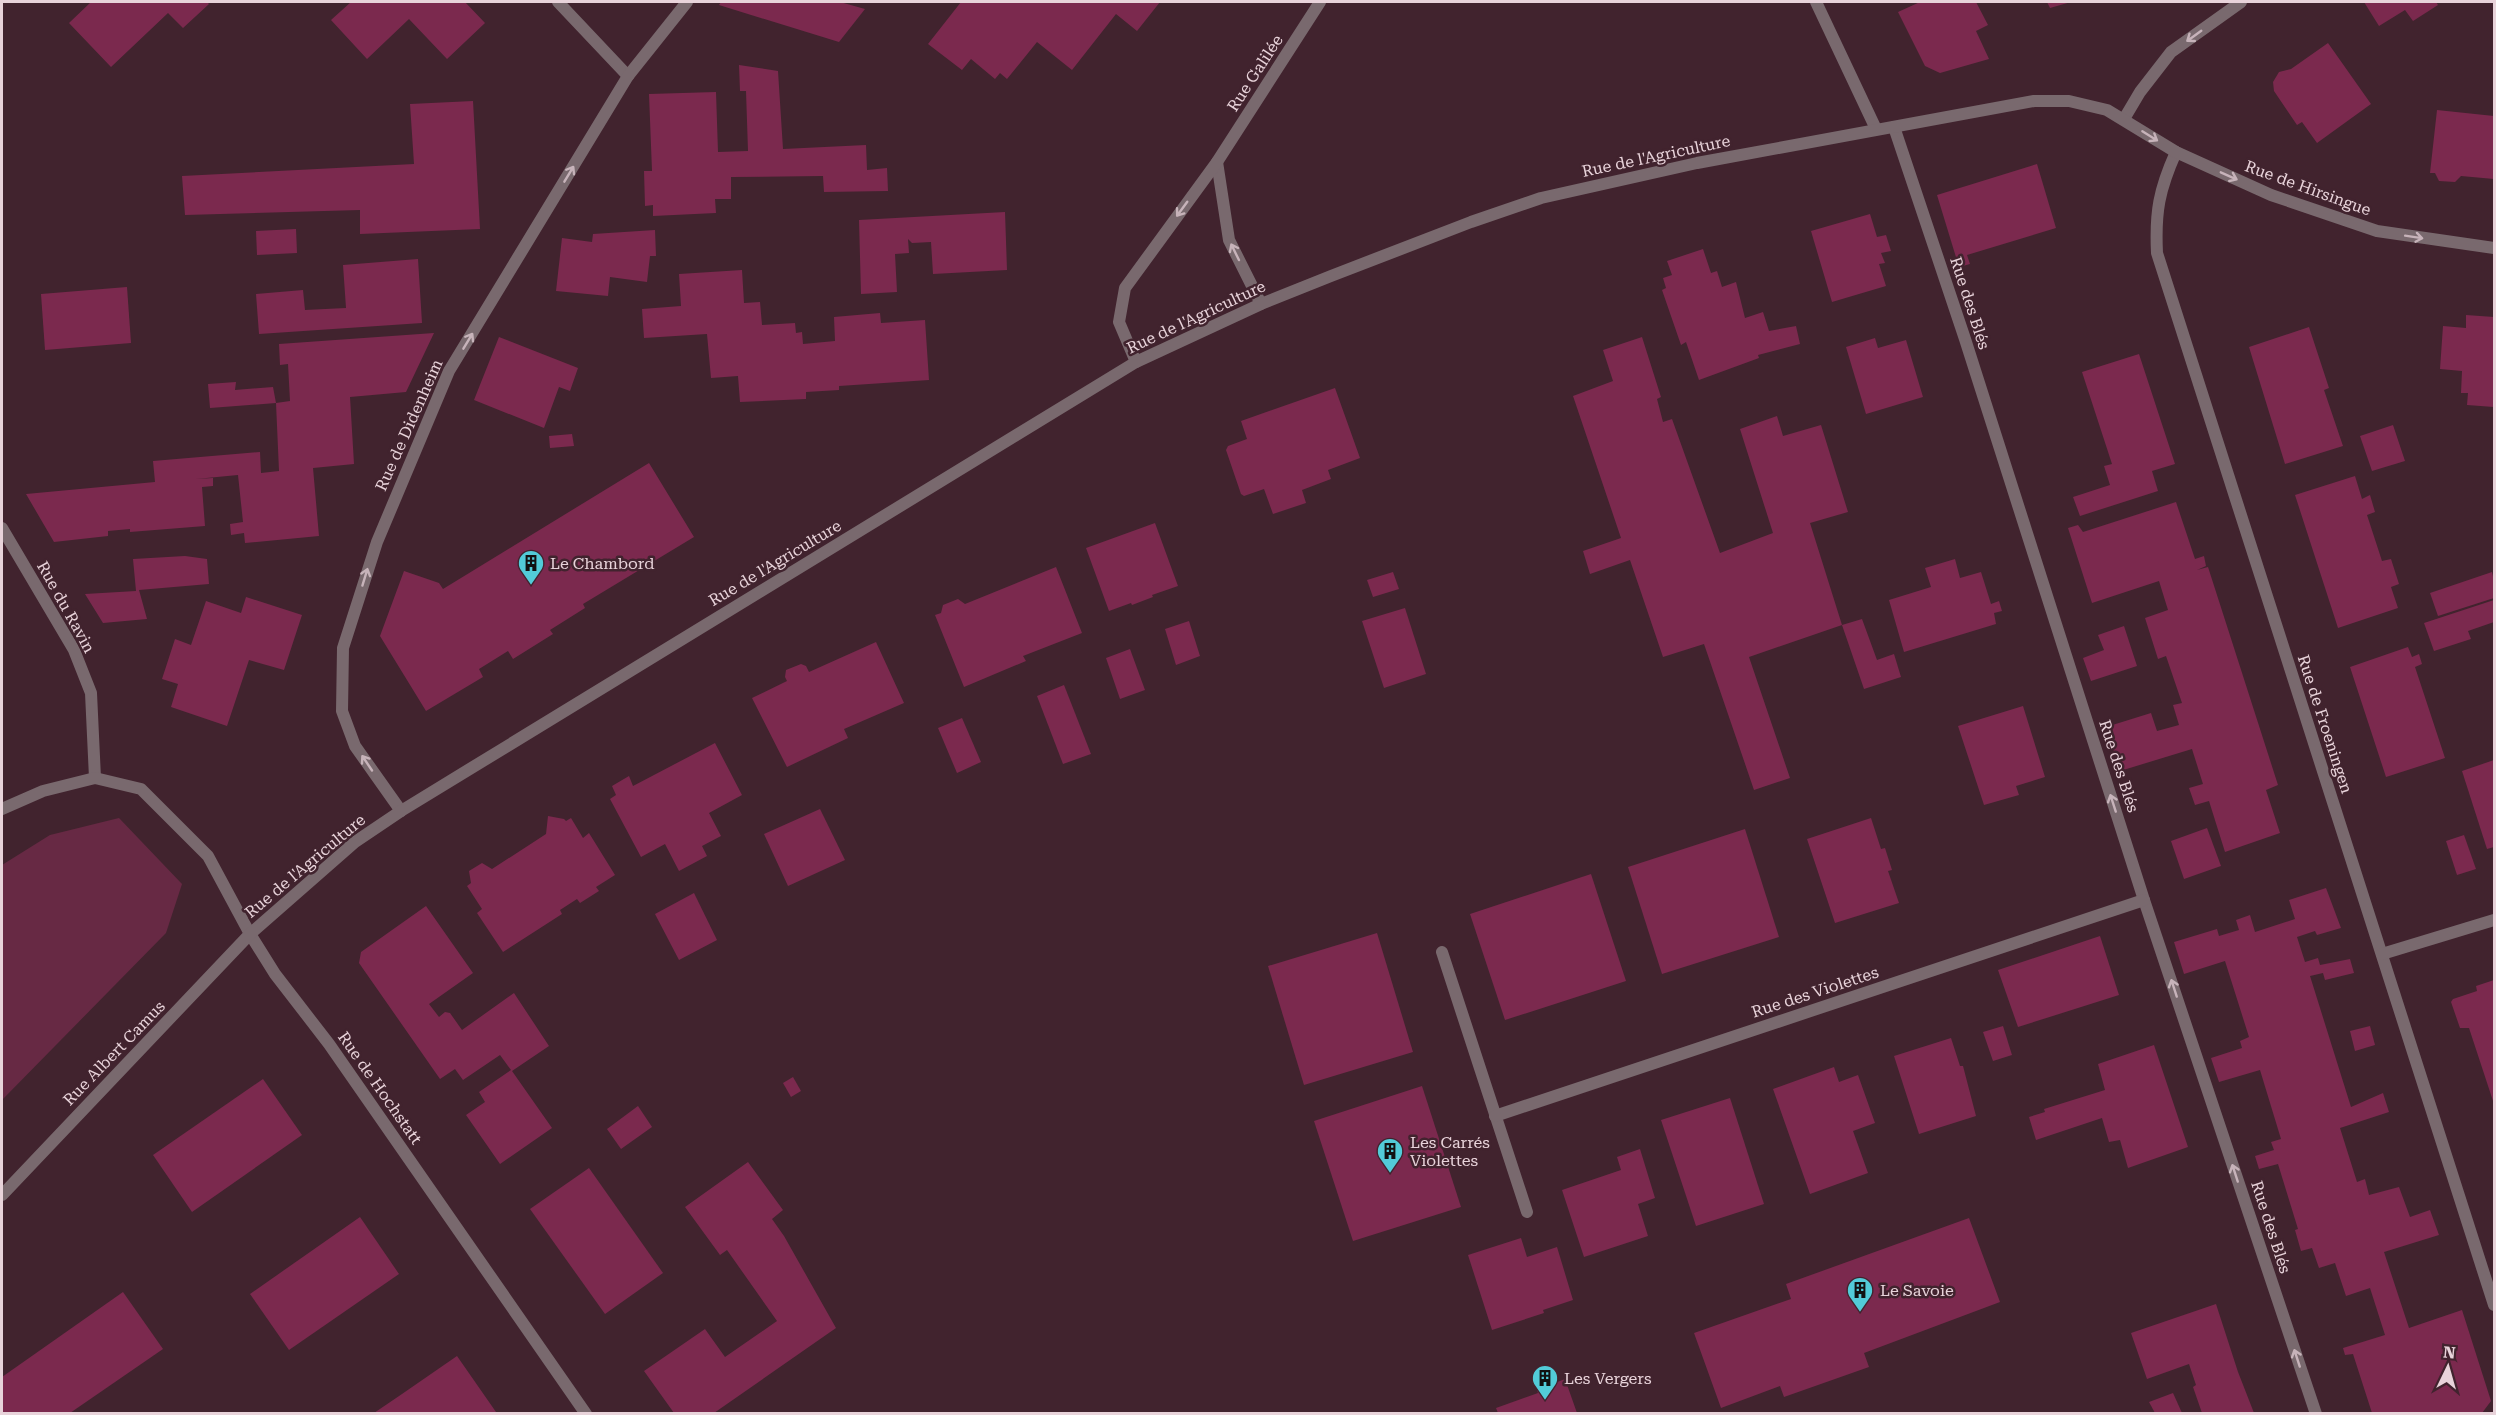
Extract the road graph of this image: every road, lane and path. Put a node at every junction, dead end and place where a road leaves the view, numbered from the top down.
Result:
1 (558, 2) edge
2 (687, 2) edge
3 (1320, 2) edge
4 (1816, 2) edge
5 (2241, 2) edge
6 (628, 76) junction
7 (2124, 119) junction
8 (1894, 127) junction
9 (1876, 129) junction
10 (2176, 152) junction
11 (1217, 162) junction
12 (2494, 248) edge
13 (1261, 304) junction
14 (1136, 362) junction
15 (2, 528) edge
16 (95, 778) junction
17 (2, 809) edge
18 (401, 811) junction
19 (2144, 900) junction
20 (2494, 920) edge
21 (250, 934) junction
22 (1442, 952) dead end
23 (2382, 954) junction
24 (1495, 1116) junction
25 (2, 1195) edge
26 (1527, 1212) dead end
27 (2494, 1305) edge
28 (586, 1413) edge
29 (2316, 1413) edge

1 - 6 street
2 - 6 street, Rue de Didenheim
3 - 11 street, Rue Galilée
4 - 9 street
5 -> 7 street
18 -> 6 street, Rue de Didenheim
7 - 8 street, Rue de l'Agriculture
7 -> 10 street, Rue de Hirsingue
8 - 9 street, Rue de l'Agriculture
19 -> 8 street, Rue des Blés
9 - 13 street, Rue de l'Agriculture
10 -> 12 street, Rue de Hirsingue
10 - 23 street, Rue de Froeningen
13 -> 11 street
11 -> 14 street, Rue Galilée
13 - 14 street, Rue de l'Agriculture
14 - 18 street, Rue de l'Agriculture
15 - 16 street, Rue du Ravin
16 - 17 street
16 - 21 street, Rue de Hochstatt
18 - 21 street, Rue de l'Agriculture
19 - 24 street, Rue des Violettes
29 -> 19 street, Rue des Blés
20 - 23 street
21 - 25 street, Rue Albert Camus
21 - 28 street, Rue de Hochstatt
22 - 24 street
23 - 27 street, Rue de Froeningen
24 - 26 street

